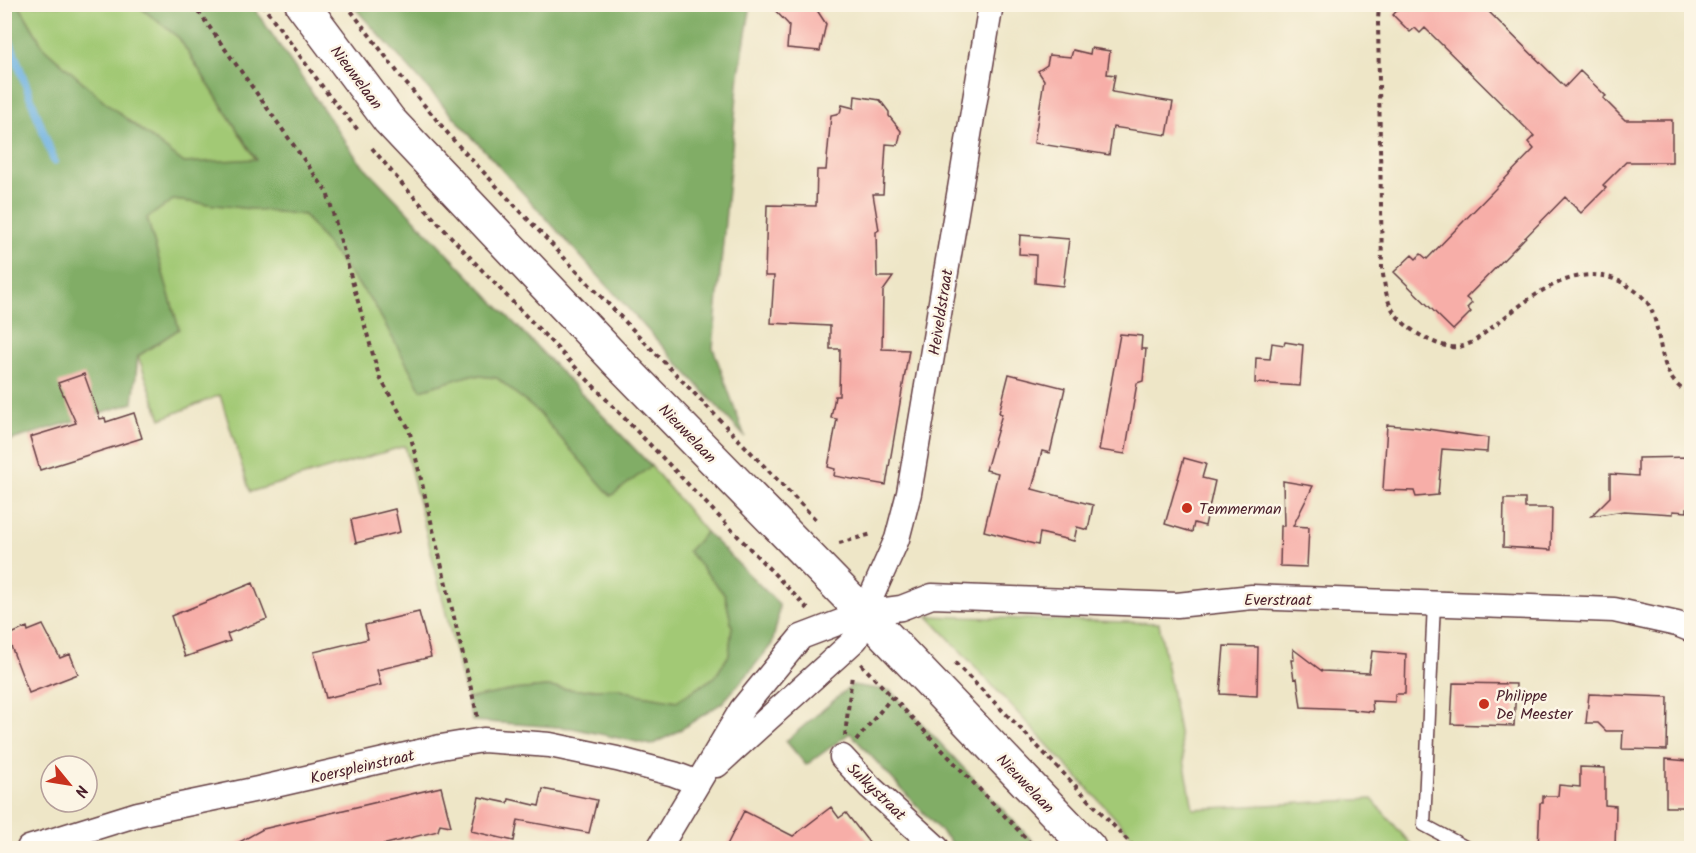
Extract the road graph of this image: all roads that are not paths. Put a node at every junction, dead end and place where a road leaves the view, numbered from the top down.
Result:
1 (302, 4) edge
2 (992, 4) edge
3 (1434, 603) junction
4 (864, 613) junction
5 (1692, 630) edge
6 (842, 758) road end
7 (698, 783) junction
8 (29, 849) edge
9 (659, 849) edge
10 (937, 849) edge
11 (1089, 849) edge
12 (1467, 849) edge

1 - 4 main road, Nieuwelaan
2 - 4 street, Heiveldstraat
3 - 4 street, Everstraat
3 - 5 street, Everstraat
3 - 12 lane
4 - 7 street, Heiveldstraat
4 - 7 street, Heiveldstraat
4 - 11 main road, Nieuwelaan
6 - 10 street, Sulkystraat
7 - 8 street, Koerspleinstraat
7 - 9 street, Heiveldstraat

